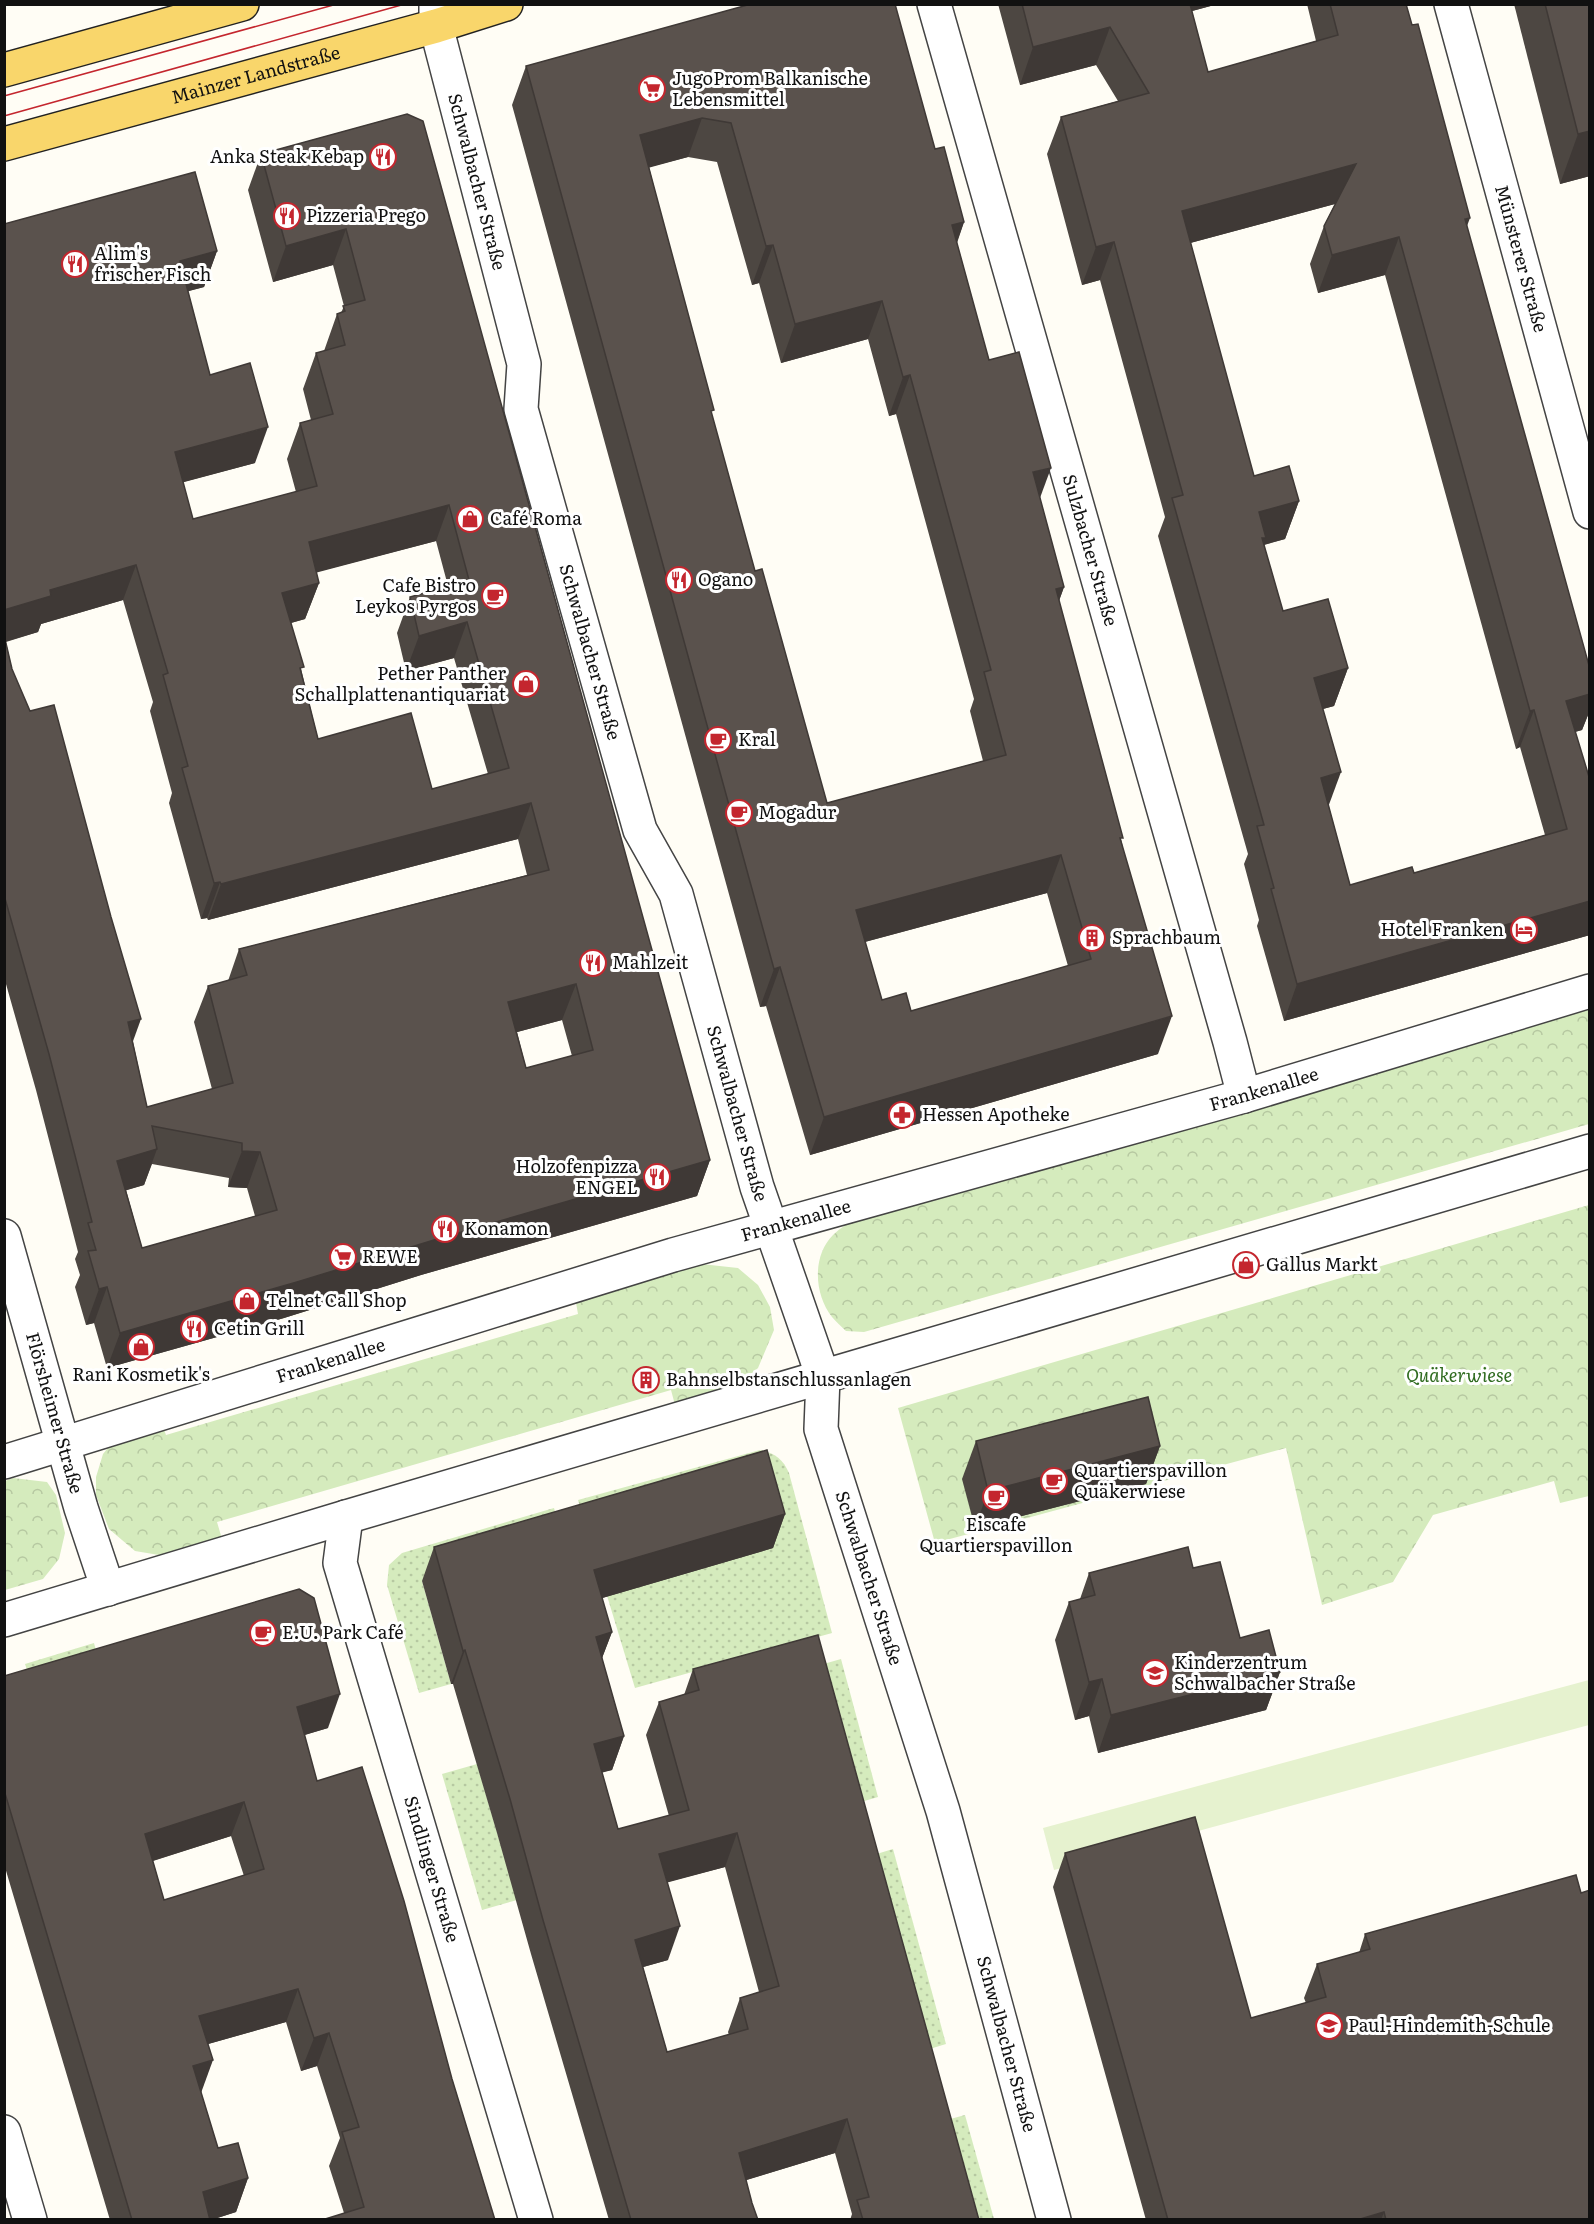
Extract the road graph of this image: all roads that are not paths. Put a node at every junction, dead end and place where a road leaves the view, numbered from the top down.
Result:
1 (242, 4) edge
2 (506, 4) edge
3 (934, 4) edge
4 (1451, 4) edge
5 (436, 15) edge
6 (4, 70) edge
7 (4, 144) edge
8 (1590, 512) edge
9 (1590, 991) edge
10 (1244, 1096) junction
11 (1590, 1151) edge
12 (770, 1227) junction
13 (4, 1236) edge
14 (823, 1377) junction
15 (64, 1444) junction
16 (4, 1462) edge
17 (346, 1516) junction
18 (108, 1590) junction
19 (4, 1620) edge
20 (4, 2132) edge
21 (30, 2220) edge
22 (536, 2220) edge
23 (1054, 2220) edge

1 - 6 main road
2 - 5 main road, Mainzer Landstraße
3 - 10 street, Sulzbacher Straße
4 - 8 street, Münsterer Straße
5 - 7 main road, Mainzer Landstraße
5 - 12 street, Schwalbacher Straße
9 - 10 street, Frankenallee
10 - 12 street, Frankenallee
11 - 14 street
12 - 14 street, Schwalbacher Straße
12 - 15 street, Frankenallee
13 - 15 street, Flörsheimer Straße
14 - 17 street
14 - 23 street, Schwalbacher Straße
15 - 16 street, Frankenallee
15 - 18 street, Flörsheimer Straße
17 - 18 street
17 - 22 street, Sindlinger Straße
18 - 19 street
20 - 21 street

